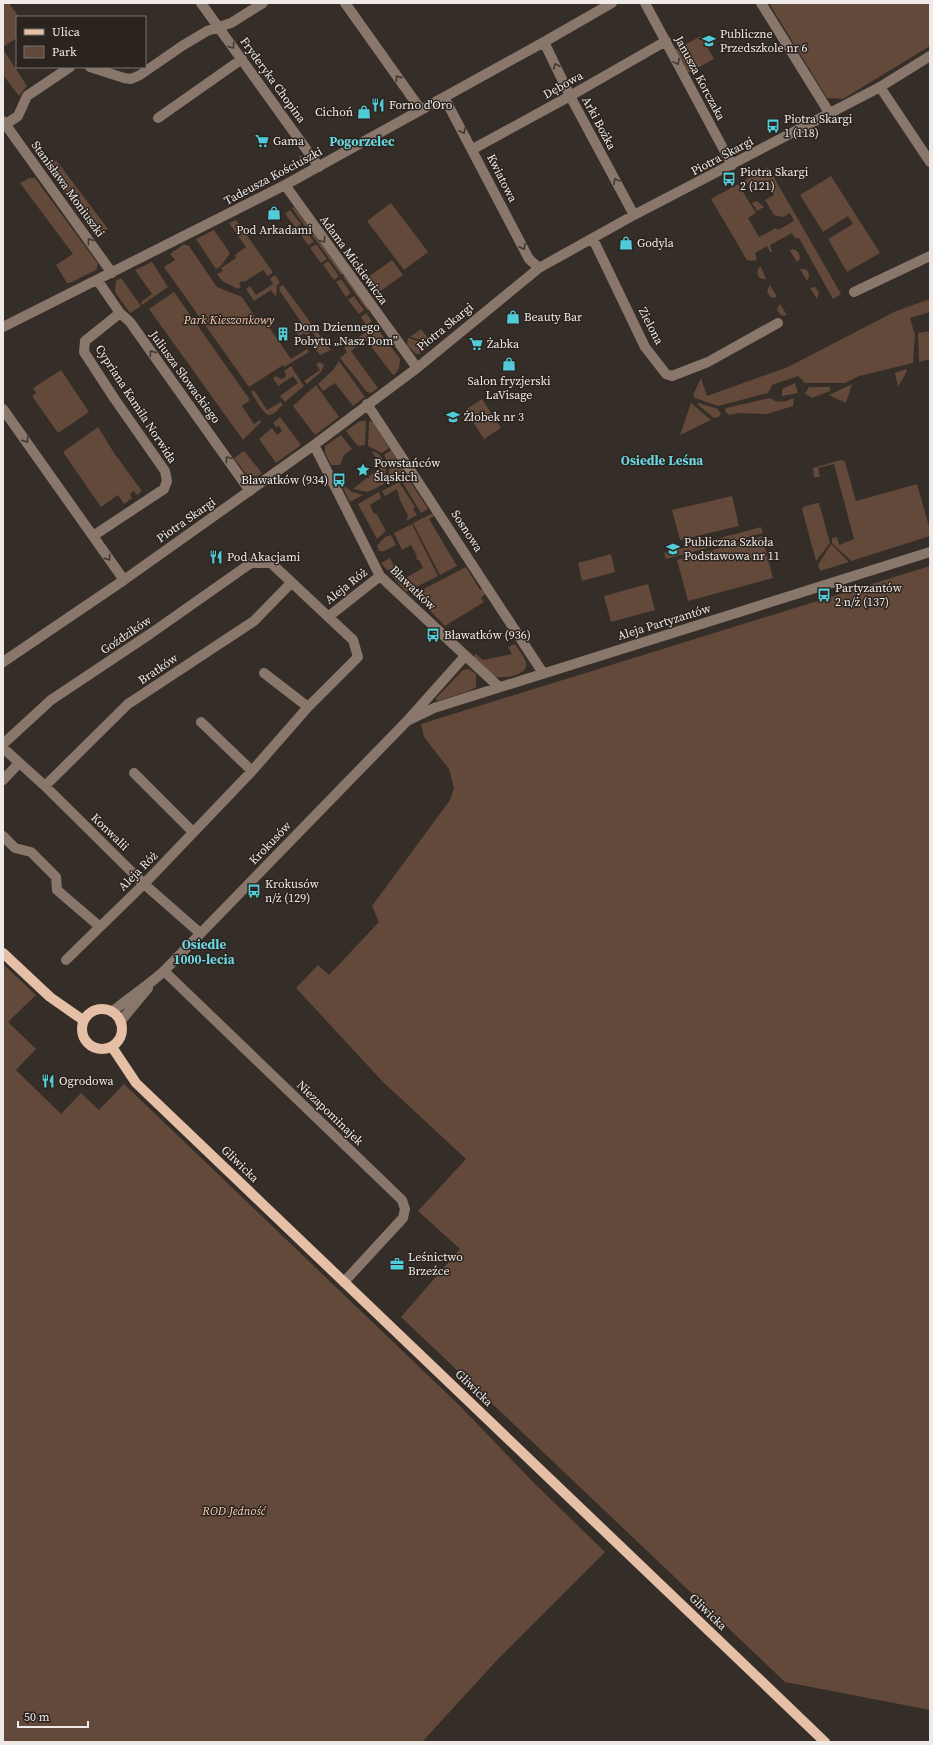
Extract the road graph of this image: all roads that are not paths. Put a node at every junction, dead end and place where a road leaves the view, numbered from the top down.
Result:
1 (201, 3) edge
2 (264, 3) edge
3 (345, 3) edge
4 (612, 3) edge
5 (645, 3) edge
6 (761, 3) edge
7 (219, 27) junction
8 (666, 41) junction
9 (544, 42) junction
10 (930, 56) edge
11 (242, 59) junction
12 (69, 68) edge
13 (93, 68) edge
14 (880, 87) junction
15 (570, 96) junction
16 (444, 97) junction
17 (421, 110) junction
18 (830, 114) junction
19 (158, 118) dead end
20 (4, 122) edge
21 (473, 149) junction
22 (930, 162) edge
23 (732, 165) junction
24 (319, 167) junction
25 (285, 185) junction
26 (634, 216) junction
27 (592, 239) junction
28 (930, 256) edge
29 (539, 268) junction
30 (112, 273) junction
31 (98, 280) junction
32 (854, 292) dead end
33 (120, 313) junction
34 (778, 323) dead end
35 (3, 327) edge
36 (417, 368) junction
37 (367, 404) junction
38 (3, 408) edge
39 (314, 445) junction
40 (250, 491) junction
41 (94, 536) junction
42 (930, 552) edge
43 (270, 563) joint
44 (380, 576) junction
45 (124, 580) junction
46 (291, 583) junction
47 (328, 617) junction
48 (465, 656) junction
49 (3, 662) edge
50 (264, 673) dead end
51 (543, 673) junction
52 (499, 687) junction
53 (308, 707) junction
54 (407, 721) junction
55 (201, 722) dead end
56 (3, 744) edge
57 (3, 748) edge
58 (18, 764) junction
59 (252, 772) junction
60 (134, 773) dead end
61 (3, 780) edge
62 (46, 786) junction
63 (193, 832) junction
64 (3, 836) edge
65 (144, 884) junction
66 (99, 926) junction
67 (200, 933) junction
68 (3, 953) edge
69 (66, 960) dead end
70 (164, 971) junction
71 (151, 983) junction
72 (112, 1012) junction
73 (83, 1020) junction
74 (120, 1022) junction
75 (112, 1047) junction
76 (344, 1282) junction
77 (825, 1742) edge

1 - 7 street, Fryderyka Chopina
2 - 7 street
17 -> 3 street
4 - 9 street, Tadeusza Kościuszki
5 - 8 street, Janusza Korczaka
6 - 18 street
7 -> 11 street, Fryderyka Chopina
7 - 13 street
8 - 15 street, Dębowa
8 -> 23 street, Janusza Korczaka
15 -> 9 street, Arki Bożka
9 - 16 street, Tadeusza Kościuszki
10 - 14 street, Piotra Skargi
11 - 19 street
11 - 24 street, Fryderyka Chopina
12 - 20 street
14 - 18 street, Piotra Skargi
14 - 22 street
15 - 21 street, Dębowa
26 -> 15 street, Arki Bożka
16 - 17 street, Tadeusza Kościuszki
16 -> 21 street, Kwiatowa
17 - 24 street, Tadeusza Kościuszki
18 - 23 street, Piotra Skargi
30 -> 20 street, Stanisława Moniuszki
21 -> 29 street, Kwiatowa
23 - 26 street, Piotra Skargi
24 - 25 street, Tadeusza Kościuszki
25 - 30 street, Tadeusza Kościuszki
25 -> 36 street, Adama Mickiewicza
26 - 27 street, Piotra Skargi
27 - 29 street, Piotra Skargi
27 - 34 street, Zielona
28 - 32 street
29 - 36 street, Piotra Skargi
30 - 31 street, Tadeusza Kościuszki
31 - 33 street, Juliusza Słowackiego
31 - 35 street, Tadeusza Kościuszki
40 -> 33 street, Juliusza Słowackiego
33 - 41 street, Cypriana Kamila Norwida
36 - 37 street, Piotra Skargi
37 - 39 street, Piotra Skargi
37 - 51 street, Sosnowa
38 -> 41 street
39 - 40 street, Piotra Skargi
39 - 44 street, Bławatków
40 - 45 street, Piotra Skargi
41 -> 45 street
42 - 51 street, Aleja Partyzantów
43 - 46 street, Aleja Róż
43 - 56 street, Goździków
44 - 47 street, Aleja Róż
44 - 48 street, Bławatków
45 - 49 street, Piotra Skargi
46 - 47 street, Aleja Róż
46 - 62 street, Bratków
47 - 53 street, Aleja Róż
48 - 52 street, Bławatków
48 - 54 street, Krokusów
50 - 53 street
51 - 52 street, Aleja Partyzantów
52 - 54 street, Aleja Partyzantów
53 - 59 street, Aleja Róż
54 - 67 street, Krokusów
55 - 59 street
57 - 58 street, Konwalii
58 - 61 street
58 - 62 street, Konwalii
59 - 63 street, Aleja Róż
60 - 63 street
62 - 65 street, Konwalii
63 - 65 street, Aleja Róż
64 - 66 street
65 - 66 street, Aleja Róż
65 - 67 street, Konwalii
66 - 69 street, Aleja Róż
67 - 70 street, Krokusów
68 - 73 main road
70 - 71 street, Krokusów
70 - 76 street, Niezapominajek
71 - 72 street, Krokusów
71 - 74 street, Krokusów
72 - 73 main road
72 - 74 main road
73 - 75 main road
74 - 75 main road
75 - 76 main road, Gliwicka
76 - 77 main road, Gliwicka

